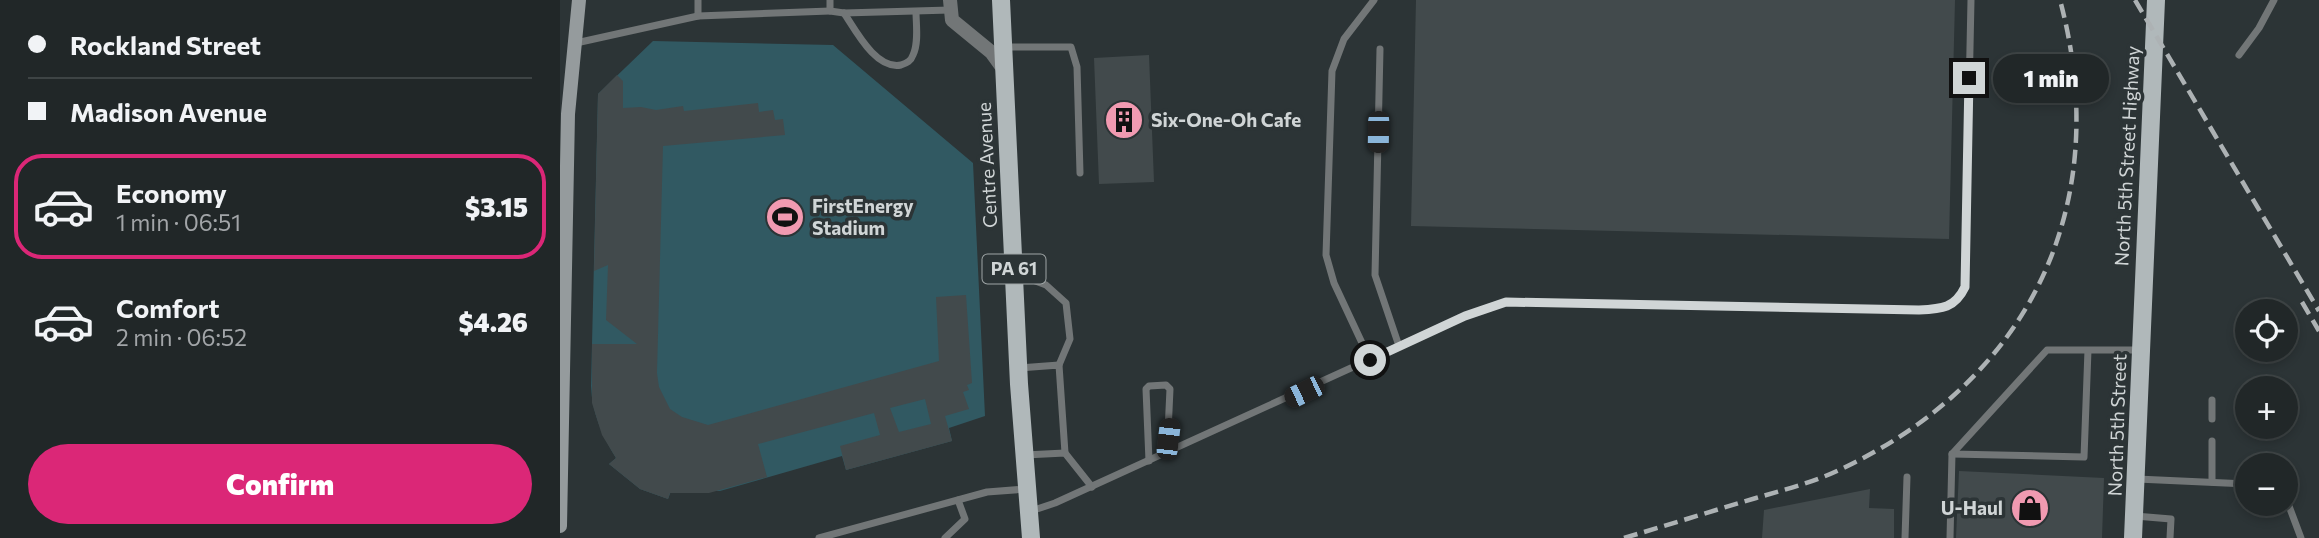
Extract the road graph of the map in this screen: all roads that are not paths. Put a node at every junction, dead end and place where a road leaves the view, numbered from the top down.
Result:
1 (579, 0) edge
2 (698, 0) edge
3 (830, 0) edge
4 (1001, 0) edge
5 (1374, 0) edge
6 (1971, 0) edge
7 (2156, 0) edge
8 (2274, 0) edge
9 (950, 5) edge
10 (830, 11) junction
11 (916, 12) junction
12 (844, 13) junction
13 (698, 16) junction
14 (575, 43) junction
15 (1003, 47) junction
16 (1380, 49) dead end
17 (2239, 55) dead end
18 (1004, 70) junction
19 (1080, 173) dead end
20 (1014, 273) junction
21 (2141, 314) joint
22 (562, 337) edge
23 (1399, 346) junction
24 (2088, 350) junction
25 (2141, 350) junction
26 (1370, 360) junction
27 (1059, 365) junction
28 (1019, 368) junction
29 (2212, 400) dead end
30 (2212, 419) dead end
31 (2212, 441) dead end
32 (1065, 453) junction
33 (1167, 453) junction
34 (1952, 454) junction
35 (1026, 455) junction
36 (1149, 461) junction
37 (1907, 477) dead end
38 (2136, 480) junction
39 (2212, 482) junction
40 (2235, 483) edge
41 (1092, 486) junction
42 (1028, 489) junction
43 (958, 500) junction
44 (1030, 511) junction
45 (2134, 516) junction
46 (2293, 516) edge
47 (560, 526) edge
48 (819, 538) edge
49 (945, 538) edge
50 (1031, 538) edge
51 (1905, 538) edge
52 (1950, 538) edge
53 (2133, 538) edge
54 (2170, 538) edge
55 (2301, 538) edge

1 - 14 street
2 - 13 lane
3 - 10 lane
4 - 15 main road, Centre Avenue / PA 61
5 - 26 lane
6 - 23 lane
7 - 21 main road, North 5th Street Highway
8 - 17 lane
9 - 11 lane
9 - 18 street
10 - 12 lane
10 - 13 lane
11 - 12 lane
11 - 12 lane
13 - 14 lane
14 - 22 street
15 - 18 main road, Centre Avenue / PA 61
15 - 19 lane
16 - 23 lane
18 - 20 main road, Centre Avenue / PA 61
20 - 27 lane
20 - 28 main road, Centre Avenue / PA 61
21 - 25 main road, North 5th Street
22 - 47 street
23 - 26 lane
24 - 25 lane
24 - 34 lane
24 - 34 lane
25 - 38 main road, North 5th Street
26 - 33 lane
27 - 28 lane
27 - 32 lane
28 - 35 main road, Centre Avenue / PA 61
29 - 30 lane
31 - 39 lane
32 - 35 lane
32 - 41 lane
33 - 36 lane
33 - 36 lane
34 - 52 lane
35 - 42 main road, Centre Avenue / PA 61
36 - 41 lane
37 - 51 lane
38 - 39 lane
38 - 45 main road, North 5th Street
39 - 40 lane
41 - 44 lane
42 - 43 lane
42 - 44 main road, Centre Avenue / PA 61
43 - 48 lane
43 - 49 lane
44 - 50 main road, Centre Avenue / PA 61
45 - 53 main road, North 5th Street
45 - 54 lane
46 - 55 lane

